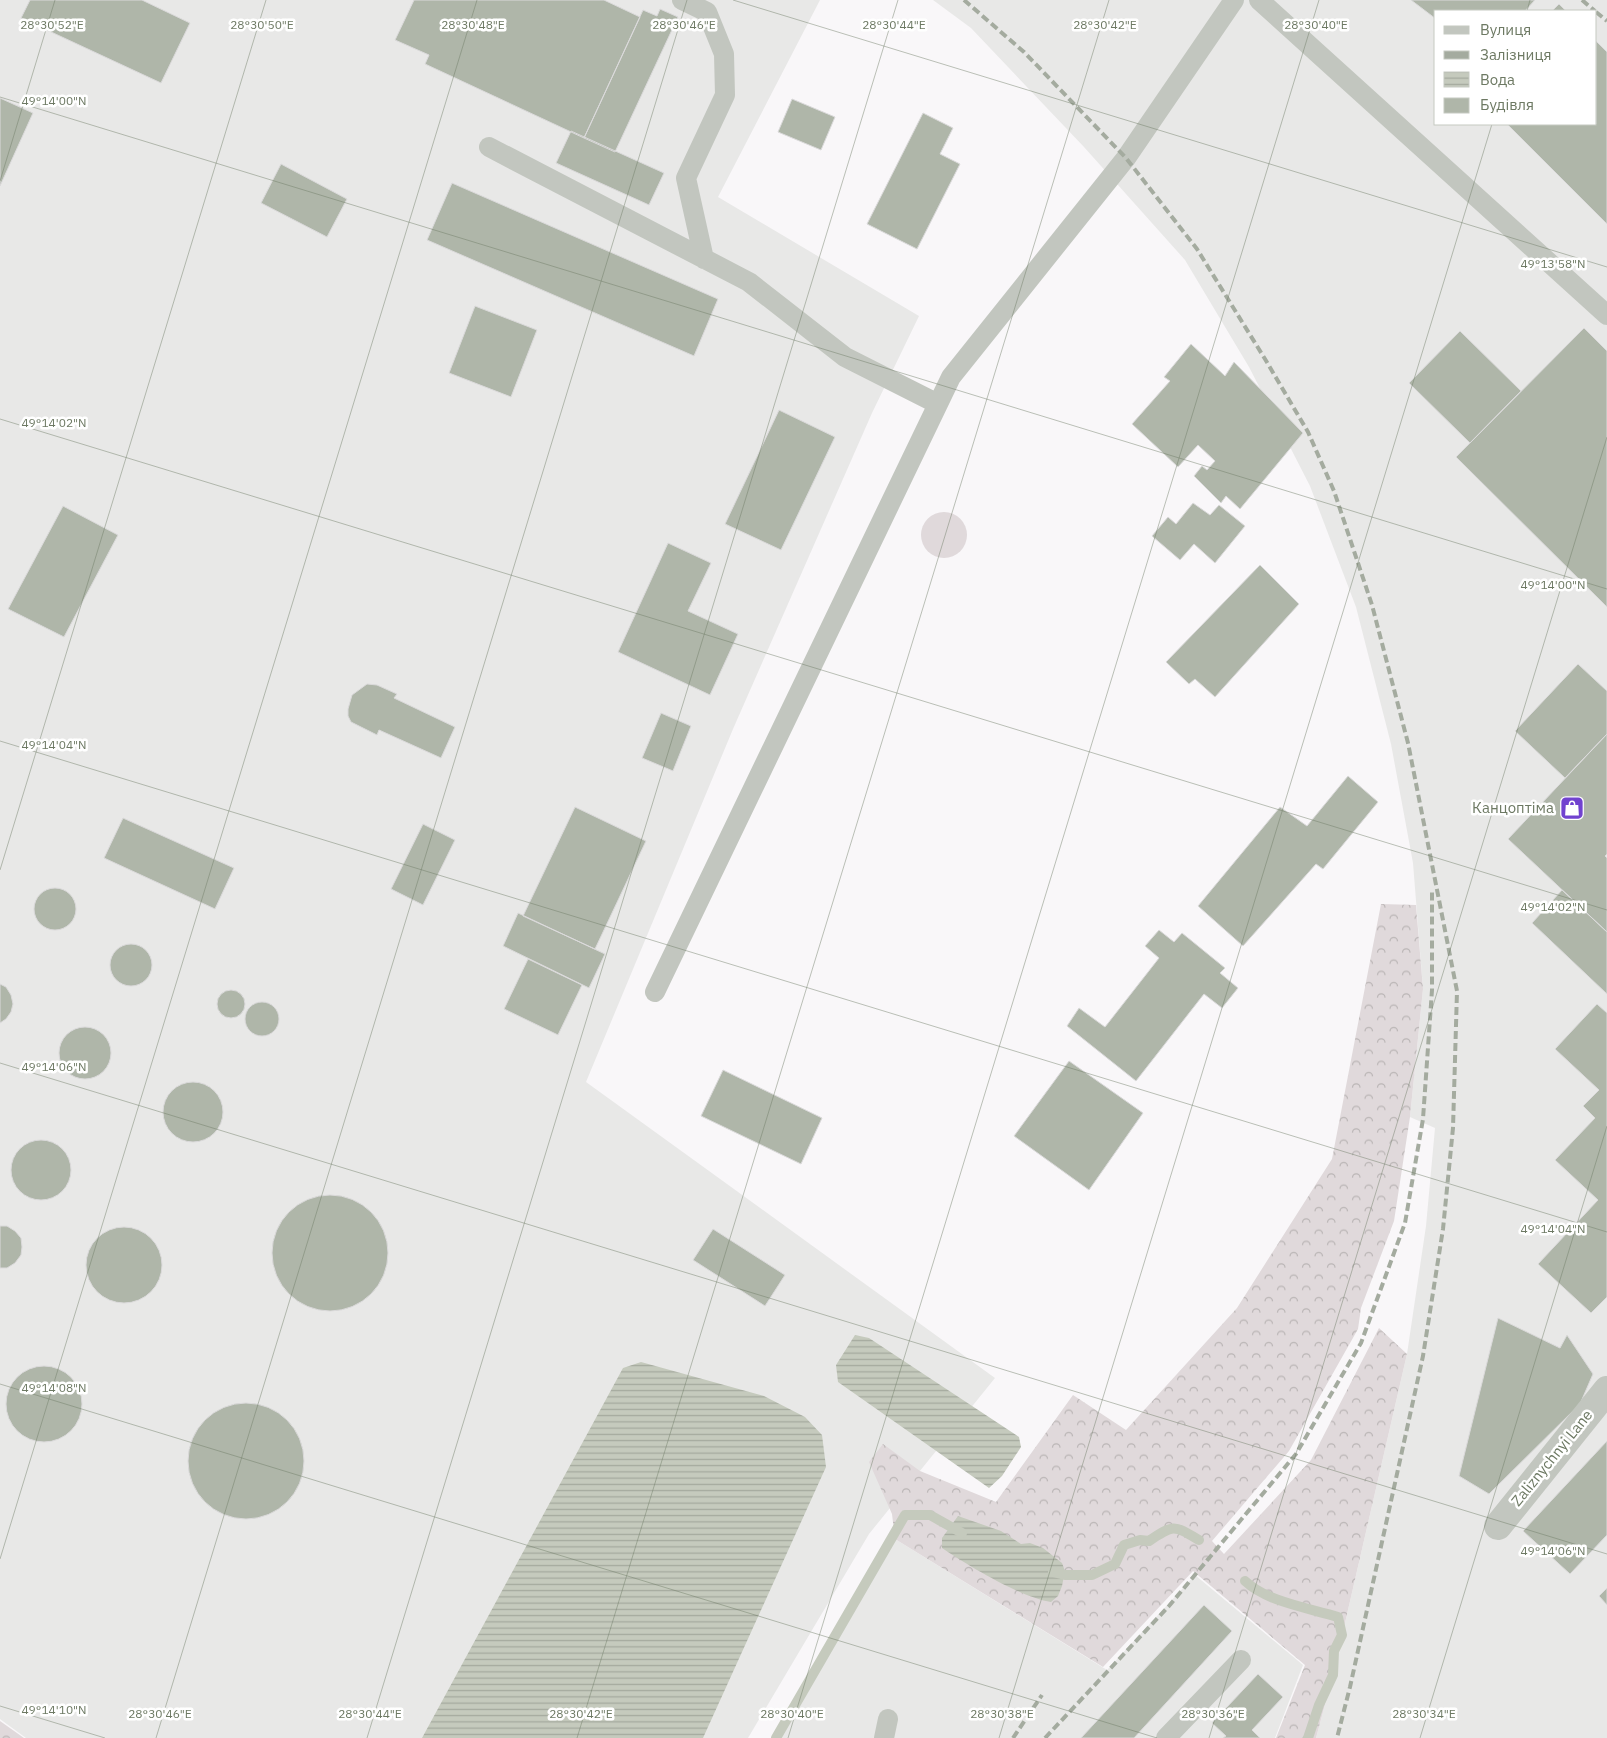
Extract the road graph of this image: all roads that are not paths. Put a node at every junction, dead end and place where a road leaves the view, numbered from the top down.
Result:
1 (682, 0) edge
2 (1234, 0) edge
3 (1259, 0) edge
4 (489, 147) dead end
5 (704, 259) junction
6 (1607, 315) edge
7 (938, 404) junction
8 (655, 992) dead end
9 (1607, 1390) edge
10 (1498, 1526) dead end
11 (1241, 1660) dead end
12 (1166, 1738) edge

1 - 5 lane
2 - 7 lane
3 - 6 lane
4 - 5 lane
5 - 7 lane
7 - 8 lane
9 - 10 street, Zaliznychnyi Lane
11 - 12 lane

